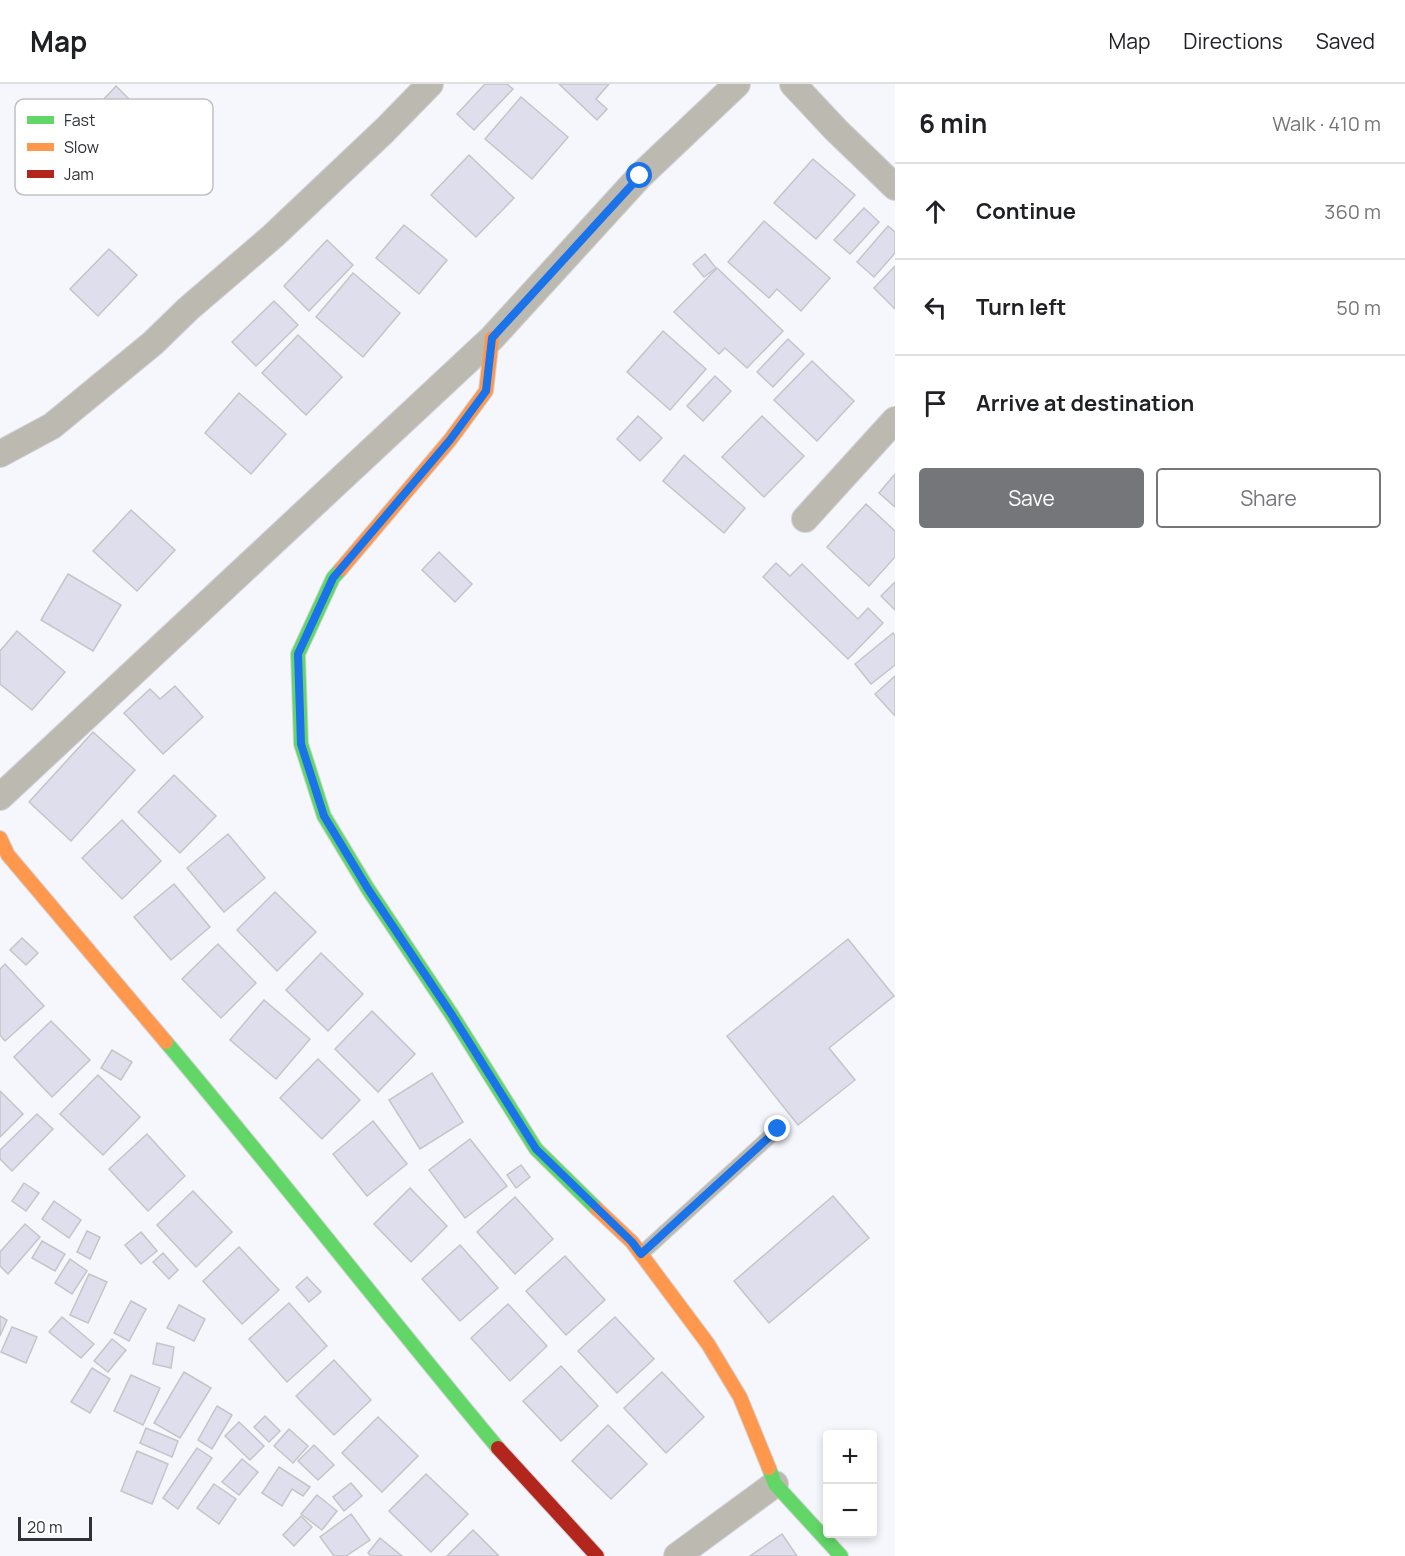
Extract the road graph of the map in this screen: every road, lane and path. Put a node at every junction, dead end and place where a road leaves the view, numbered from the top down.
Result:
1 (430, 84) edge
2 (737, 84) edge
3 (793, 84) edge
4 (895, 187) edge
5 (492, 338) junction
6 (895, 420) edge
7 (0, 454) edge
8 (805, 519) dead end
9 (0, 797) edge
10 (0, 838) edge
11 (778, 1129) dead end
12 (641, 1254) junction
13 (775, 1484) junction
14 (597, 1556) edge
15 (677, 1556) edge
16 (841, 1556) edge

1 - 7 street
2 - 5 street
3 - 4 street
5 - 9 street
5 - 12 street
6 - 8 street
10 - 14 street
11 - 12 lane
12 - 13 street
13 - 15 street
13 - 16 street

